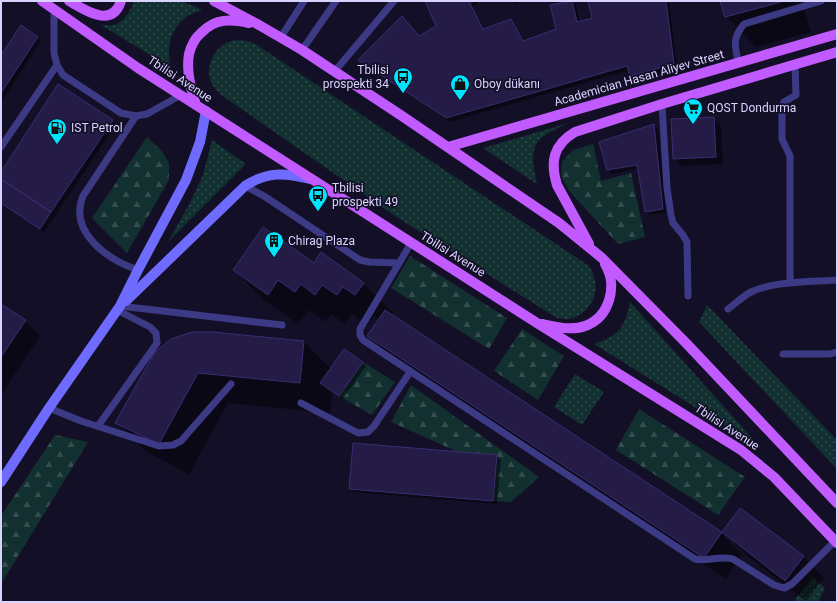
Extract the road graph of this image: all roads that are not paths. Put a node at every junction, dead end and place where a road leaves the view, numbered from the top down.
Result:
1 (42, 1) edge
2 (69, 1) edge
3 (121, 1) edge
4 (214, 1) edge
5 (304, 1) edge
6 (336, 1) edge
7 (394, 1) edge
8 (821, 1) edge
9 (54, 9) junction
10 (259, 25) junction
11 (837, 34) edge
12 (281, 37) junction
13 (302, 50) junction
14 (837, 52) edge
15 (738, 62) junction
16 (796, 64) junction
17 (57, 65) junction
18 (335, 71) junction
19 (181, 96) junction
20 (662, 104) junction
21 (196, 105) junction
22 (206, 111) junction
23 (136, 116) junction
24 (448, 147) junction
25 (1, 148) edge
26 (311, 179) junction
27 (245, 186) junction
28 (411, 243) junction
29 (591, 248) junction
30 (602, 258) junction
31 (399, 263) junction
32 (138, 270) junction
33 (151, 276) junction
34 (837, 280) edge
35 (790, 284) junction
36 (688, 296) dead end
37 (118, 308) junction
38 (728, 309) dead end
39 (536, 323) junction
40 (282, 325) dead end
41 (837, 352) edge
42 (783, 354) dead end
43 (410, 372) junction
44 (231, 384) dead end
45 (301, 403) dead end
46 (49, 408) junction
47 (98, 426) junction
48 (1, 482) edge
49 (837, 503) edge
50 (836, 542) edge

1 - 9 main road, Tbilisi Avenue
2 - 3 main road
4 - 10 main road, Tbilisi Avenue
5 - 12 lane
6 - 13 lane
7 - 18 lane
8 - 15 lane
9 - 17 lane
9 - 19 main road, Tbilisi Avenue
10 - 12 main road, Tbilisi Avenue
10 - 21 main road
11 - 15 main road, Academician Hasan Aliyev Street
12 - 13 main road, Tbilisi Avenue
13 - 18 main road, Tbilisi Avenue
14 - 16 main road
15 - 24 main road, Academician Hasan Aliyev Street
16 - 20 main road
16 - 35 lane
17 - 23 lane
17 - 25 lane
18 - 24 main road, Tbilisi Avenue
19 - 21 main road, Tbilisi Avenue
19 - 23 lane
20 - 29 main road
20 - 36 lane
21 - 22 main road, Tbilisi Avenue
22 - 26 main road, Tbilisi Avenue
22 - 32 main road
23 - 32 lane
24 - 29 main road, Tbilisi Avenue
26 - 27 main road
26 - 28 main road, Tbilisi Avenue
27 - 31 lane
27 - 33 main road
28 - 31 lane
28 - 39 main road, Tbilisi Avenue
29 - 30 main road, Tbilisi Avenue
30 - 39 main road
30 - 49 main road, Tbilisi Avenue
31 - 43 lane
32 - 33 main road
32 - 37 main road
33 - 37 main road
34 - 35 lane
35 - 38 lane
37 - 40 lane
37 - 46 main road
37 - 47 lane
39 - 50 main road, Tbilisi Avenue
41 - 42 lane
43 - 45 lane
43 - 50 lane
44 - 47 lane
46 - 47 lane
46 - 48 main road

